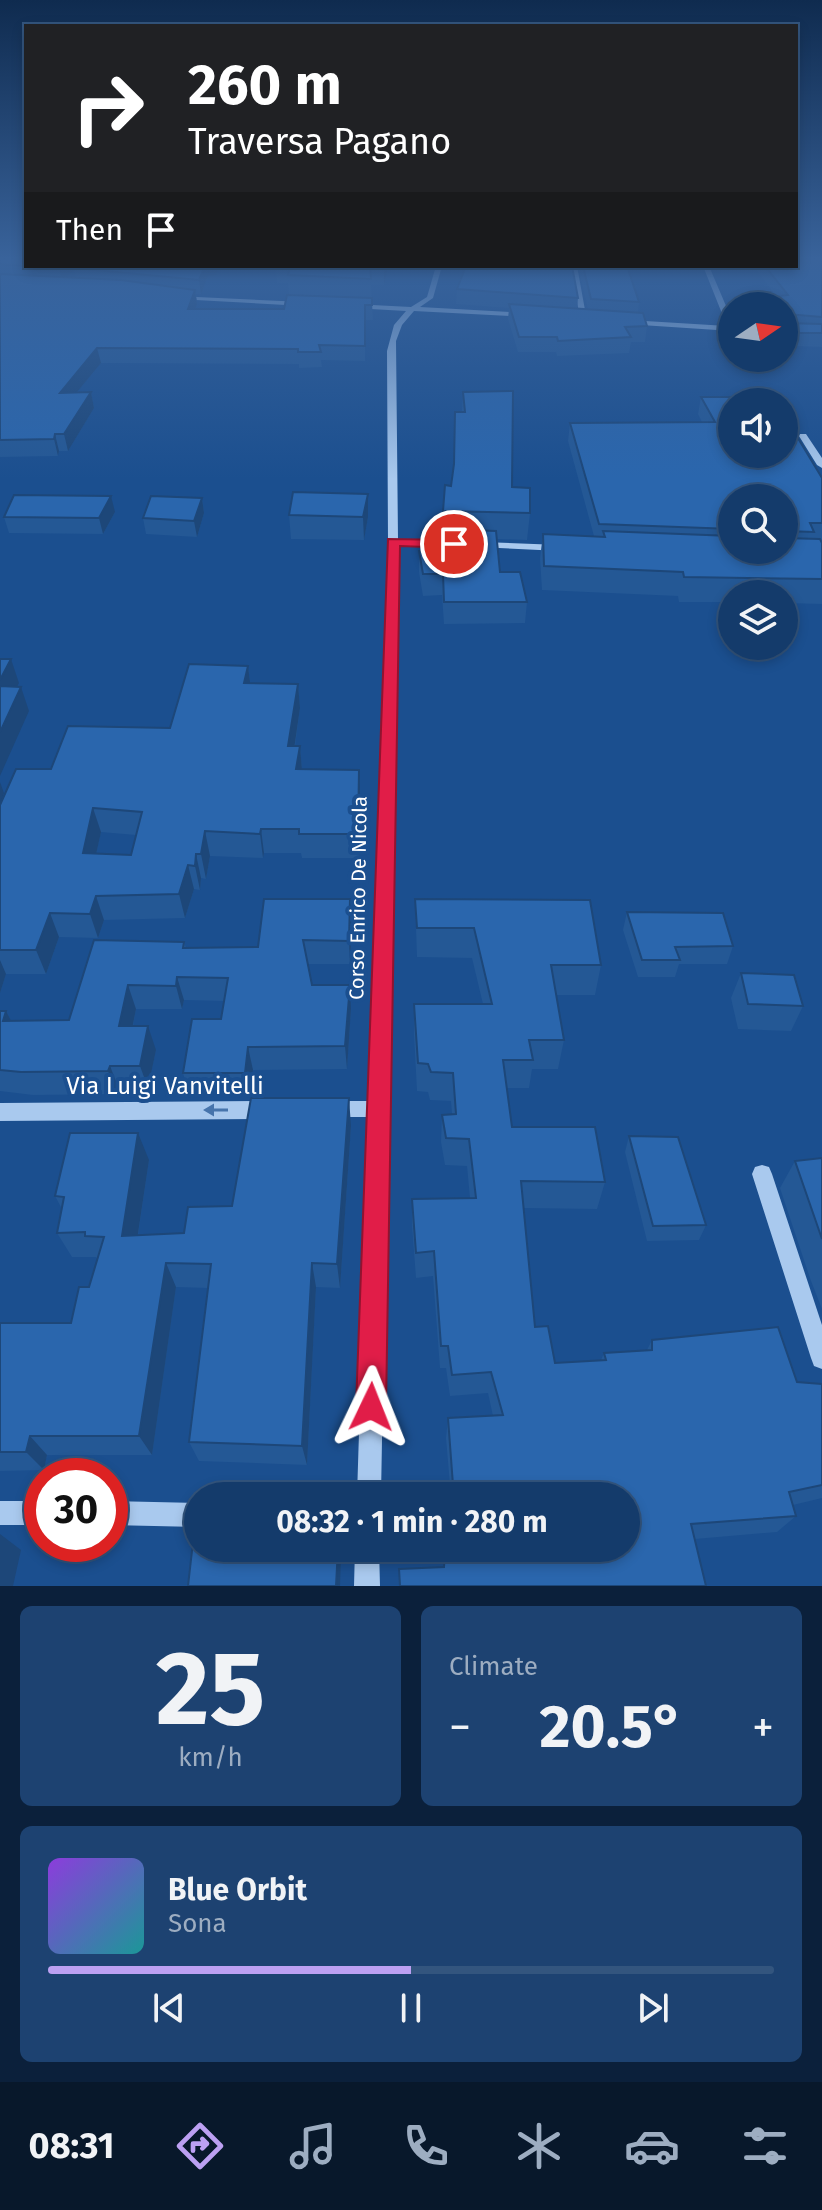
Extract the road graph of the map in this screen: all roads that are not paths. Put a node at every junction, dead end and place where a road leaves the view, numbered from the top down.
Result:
1 (394, 331) edge
2 (803, 436) dead end
3 (822, 465) edge
4 (393, 542) junction
5 (456, 544) edge
6 (472, 545) edge
7 (568, 548) edge
8 (284, 1109) edge
9 (315, 1109) edge
10 (378, 1109) junction
11 (0, 1112) edge
12 (762, 1174) dead end
13 (822, 1358) edge
14 (369, 1482) edge
15 (0, 1513) edge
16 (24, 1513) edge
17 (128, 1513) edge
18 (184, 1514) edge
19 (367, 1562) edge
20 (367, 1586) edge

1 - 4 street, Corso Enrico De Nicola
2 - 3 street
4 - 5 street
4 - 10 street, Corso Enrico De Nicola
6 - 7 street
8 -> 11 street, Via Luigi Vanvitelli
9 - 10 street
10 - 14 street, Corso Enrico De Nicola
12 - 13 street
15 - 16 street
17 - 18 street
19 - 20 street

